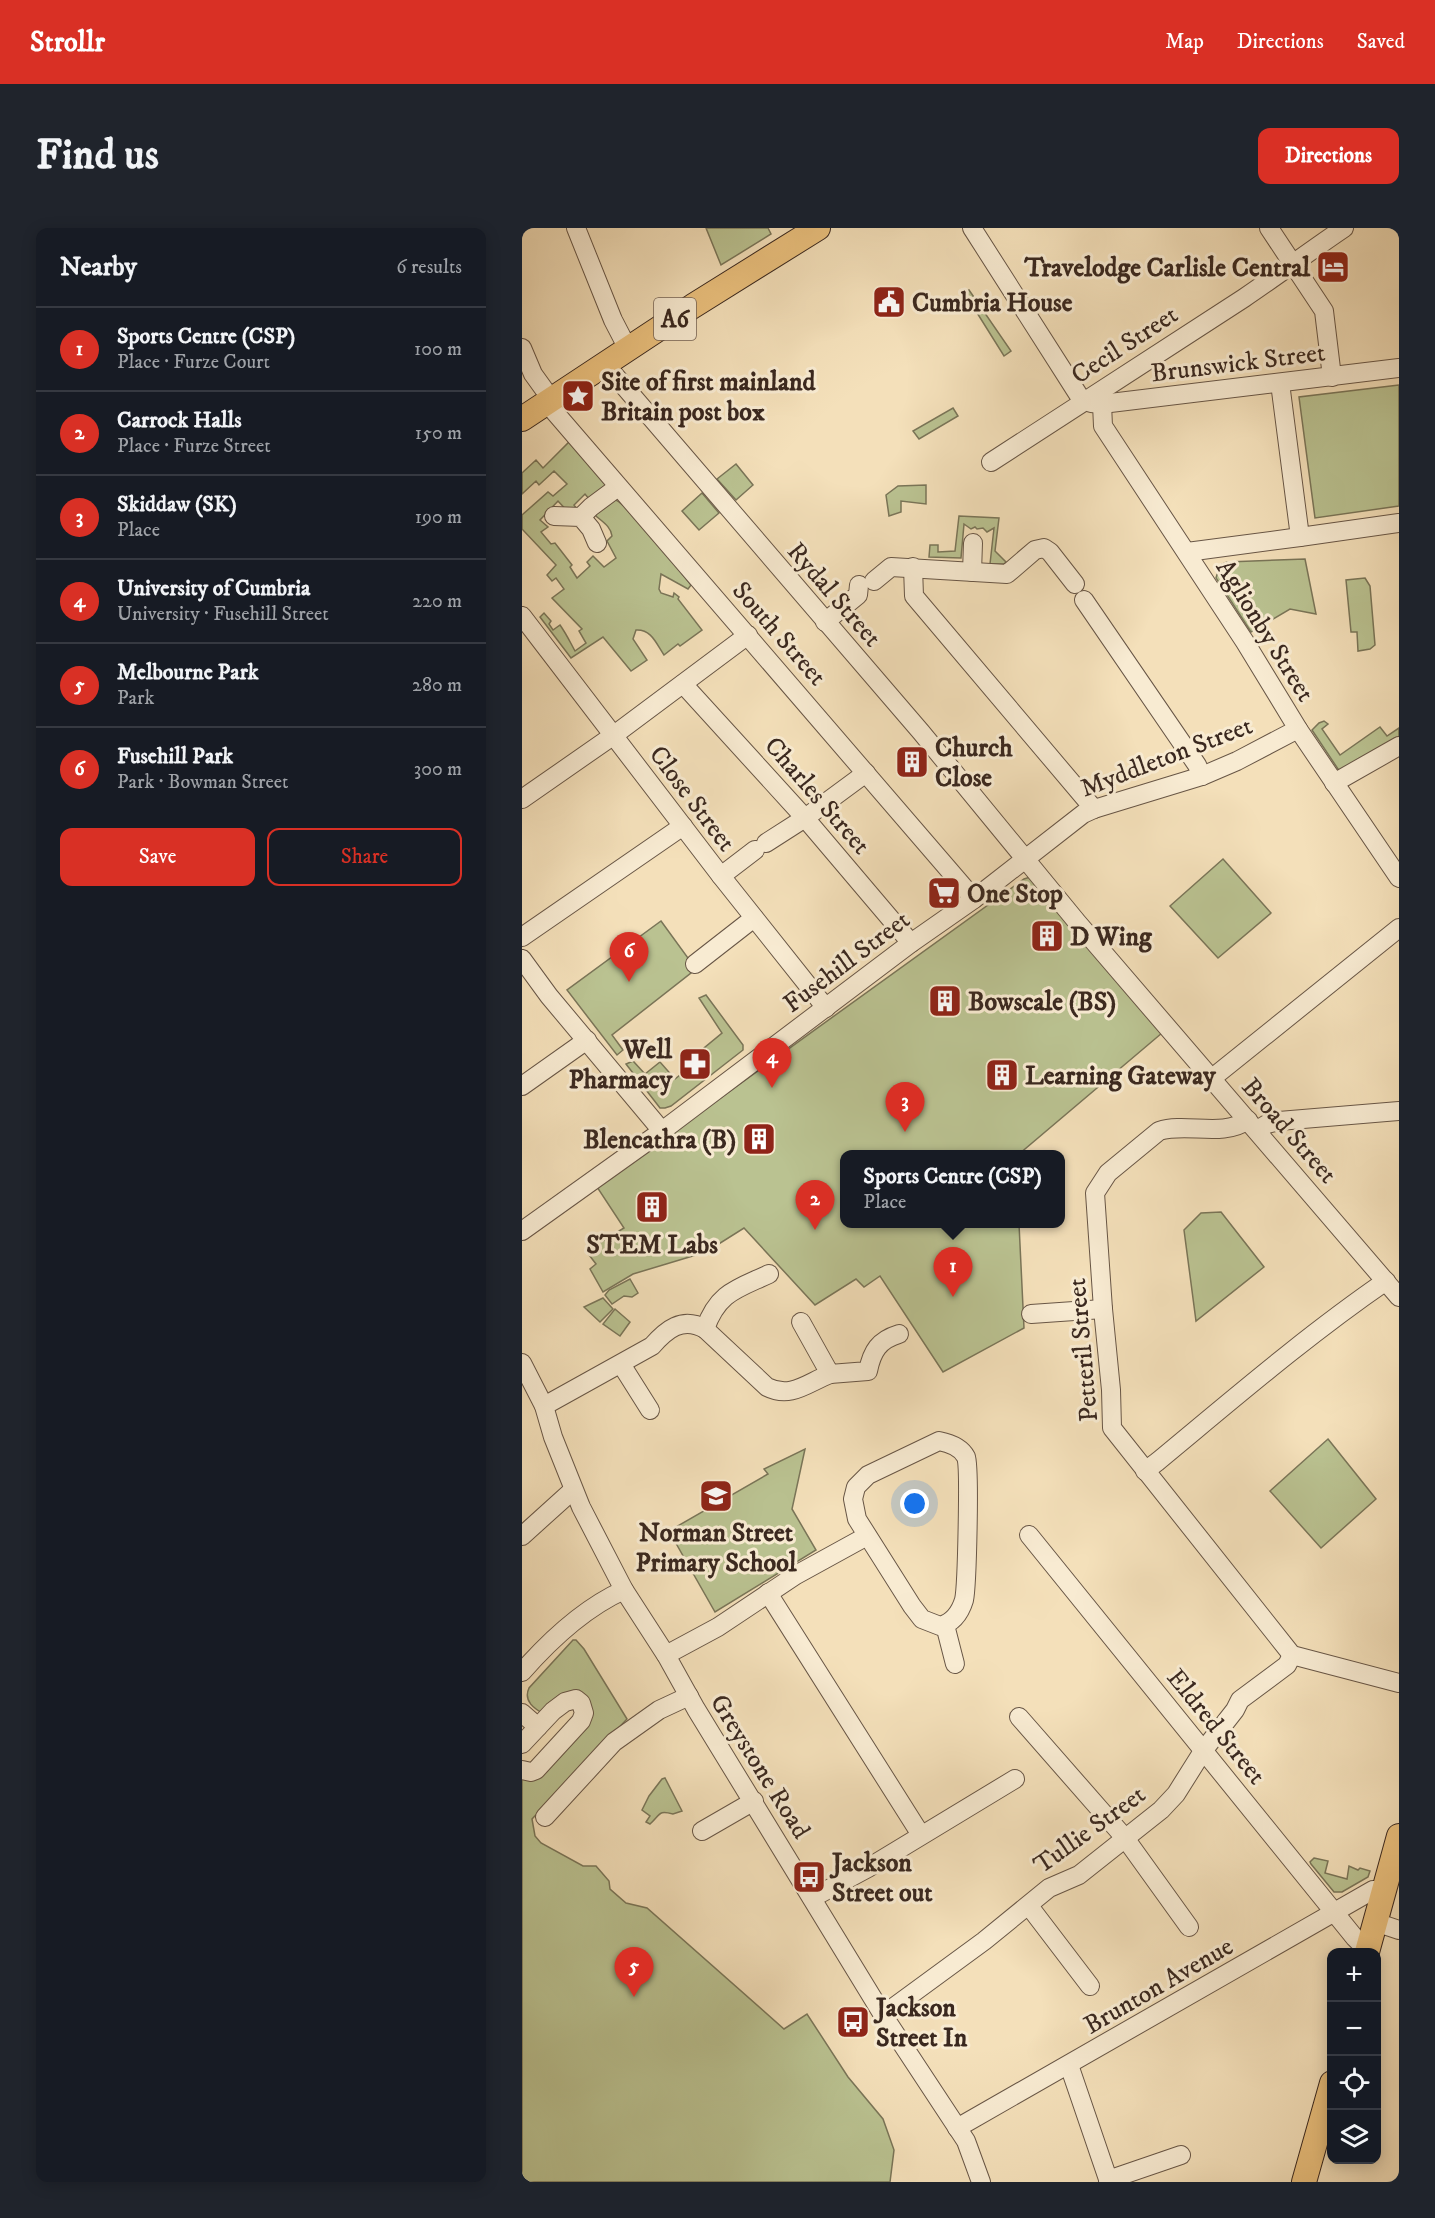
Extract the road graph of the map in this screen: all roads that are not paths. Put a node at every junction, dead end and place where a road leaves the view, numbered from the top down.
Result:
1 (576, 228) edge
2 (818, 228) edge
3 (972, 228) edge
4 (1269, 228) edge
5 (1344, 228) edge
6 (1292, 263) junction
7 (522, 348) edge
8 (628, 349) junction
9 (605, 364) junction
10 (1399, 368) edge
11 (1332, 377) junction
12 (1280, 383) junction
13 (1083, 402) junction
14 (1102, 404) junction
15 (535, 408) edge
16 (991, 462) dead end
17 (618, 487) junction
18 (554, 516) dead end
19 (581, 517) junction
20 (1399, 523) edge
21 (1300, 537) junction
22 (597, 543) dead end
23 (973, 543) dead end
24 (1187, 552) junction
25 (913, 567) junction
26 (972, 572) junction
27 (1075, 584) dead end
28 (1084, 600) dead end
29 (522, 616) edge
30 (825, 622) junction
31 (748, 635) junction
32 (683, 684) junction
33 (1298, 729) junction
34 (614, 735) junction
35 (1399, 746) edge
36 (866, 773) junction
37 (1203, 776) junction
38 (1334, 783) junction
39 (522, 800) edge
40 (1094, 809) junction
41 (805, 818) junction
42 (683, 826) junction
43 (1027, 858) junction
44 (721, 876) junction
45 (1399, 878) edge
46 (974, 899) junction
47 (754, 918) junction
48 (1399, 928) edge
49 (522, 937) edge
50 (911, 943) junction
51 (522, 959) edge
52 (695, 964) dead end
53 (826, 1008) junction
54 (587, 1040) junction
55 (1210, 1079) junction
56 (522, 1086) edge
57 (1399, 1111) edge
58 (1253, 1125) junction
59 (662, 1131) junction
60 (522, 1231) edge
61 (770, 1274) dead end
62 (1386, 1281) junction
63 (1399, 1298) edge
64 (1103, 1309) junction
65 (1031, 1314) dead end
66 (801, 1322) dead end
67 (705, 1329) junction
68 (898, 1334) dead end
69 (522, 1363) edge
70 (621, 1364) junction
71 (830, 1374) junction
72 (544, 1406) junction
73 (650, 1410) dead end
74 (1145, 1470) junction
75 (573, 1490) junction
76 (1029, 1535) dead end
77 (522, 1536) edge
78 (867, 1536) junction
79 (624, 1590) junction
80 (768, 1593) junction
81 (945, 1625) junction
82 (666, 1655) junction
83 (1292, 1655) junction
84 (955, 1664) dead end
85 (522, 1671) edge
86 (1399, 1683) edge
87 (689, 1696) junction
88 (522, 1713) edge
89 (1019, 1717) dead end
90 (538, 1727) junction
91 (522, 1744) edge
92 (1203, 1750) junction
93 (522, 1770) edge
94 (1015, 1779) dead end
95 (754, 1801) junction
96 (545, 1817) dead end
97 (702, 1830) dead end
98 (921, 1835) junction
99 (1399, 1836) edge
100 (1125, 1838) junction
101 (1384, 1891) junction
102 (812, 1898) junction
103 (1029, 1906) junction
104 (1335, 1913) junction
105 (1189, 1927) dead end
106 (1399, 1930) edge
107 (1370, 1940) edge
108 (1090, 1986) dead end
109 (883, 2015) junction
110 (1069, 2065) junction
111 (1327, 2101) edge
112 (957, 2128) junction
113 (1181, 2155) dead end
114 (1108, 2181) edge
115 (981, 2182) edge
116 (1304, 2182) edge

1 - 8 street
2 - 8 main road, A6
3 - 13 street
4 - 6 street
5 - 6 street, Cecil Street
6 - 11 street
6 - 13 street, Cecil Street
7 - 15 street, South Street
8 - 9 main road, A6
9 - 15 main road, A6
9 - 30 street, Rydal Street
10 - 11 street, Brunswick Street
11 - 12 street, Brunswick Street
12 - 14 street, Brunswick Street
12 - 21 street
13 - 14 street, Brunswick Street
13 - 16 street, Cecil Street
14 - 24 street, Aglionby Street
15 - 17 street, South Street
17 - 19 street
17 - 31 street, South Street
18 - 19 street
19 - 22 street
20 - 21 street
21 - 24 street
23 - 26 street
24 - 33 street, Aglionby Street
25 - 26 street
25 - 30 street
25 - 40 street
26 - 27 street
28 - 37 street
29 - 34 street, Close Street
30 - 43 street, Rydal Street
31 - 32 street
31 - 36 street, South Street
32 - 34 street
32 - 41 street, Charles Street
33 - 37 street, Myddleton Street
33 - 38 street, Aglionby Street
34 - 39 street
34 - 42 street, Close Street
35 - 38 street
36 - 41 street
36 - 46 street, South Street
37 - 40 street, Myddleton Street
38 - 45 street, Aglionby Street
40 - 43 street, Myddleton Street
41 - 44 street
41 - 50 street, Charles Street
42 - 44 street, Close Street
42 - 49 street
43 - 46 street, Fusehill Street
43 - 55 street, Broad Street
44 - 47 street, Close Street
46 - 50 street, Fusehill Street
47 - 52 street
47 - 53 street, Close Street
48 - 55 street
50 - 53 street, Fusehill Street
51 - 54 street
53 - 59 street, Fusehill Street
54 - 56 street
54 - 59 street
55 - 58 street, Broad Street
57 - 58 street, Petteril Street
58 - 62 street, Broad Street
58 - 64 street, Petteril Street
59 - 60 street, Fusehill Street
61 - 67 street
62 - 63 street, Broad Street
62 - 74 street
64 - 65 street
64 - 74 street, Petteril Street
66 - 71 street
67 - 70 street
67 - 71 street
68 - 71 street
69 - 72 street, Greystone Road
70 - 72 street
70 - 73 street
72 - 75 street, Greystone Road
74 - 83 street, Petteril Street
75 - 77 street
75 - 79 street, Greystone Road
76 - 92 street, Eldred Street
78 - 80 street
78 - 81 street
78 - 81 street
79 - 82 street, Greystone Road
79 - 85 street
80 - 82 street
80 - 98 street
81 - 84 street
82 - 87 street, Greystone Road
83 - 86 street
83 - 92 street, Tullie Street
87 - 95 street, Greystone Road
87 - 96 street
88 - 90 street
89 - 100 street
90 - 91 street
90 - 93 street
92 - 100 street, Tullie Street
92 - 104 street, Eldred Street
94 - 98 street
95 - 97 street
95 - 102 street, Greystone Road
98 - 102 street
99 - 101 main road
100 - 103 street, Tullie Street
100 - 105 street
101 - 104 street, Brunton Avenue
101 - 107 main road
102 - 109 street, Greystone Road
103 - 108 street
103 - 109 street, Tullie Street
104 - 107 street, Eldred Street
104 - 110 street, Brunton Avenue
106 - 107 street, Eldred Street
109 - 112 street, Greystone Road
110 - 112 street, Brunton Avenue
110 - 114 street
111 - 116 main road
112 - 115 street, Greystone Road
113 - 114 street

